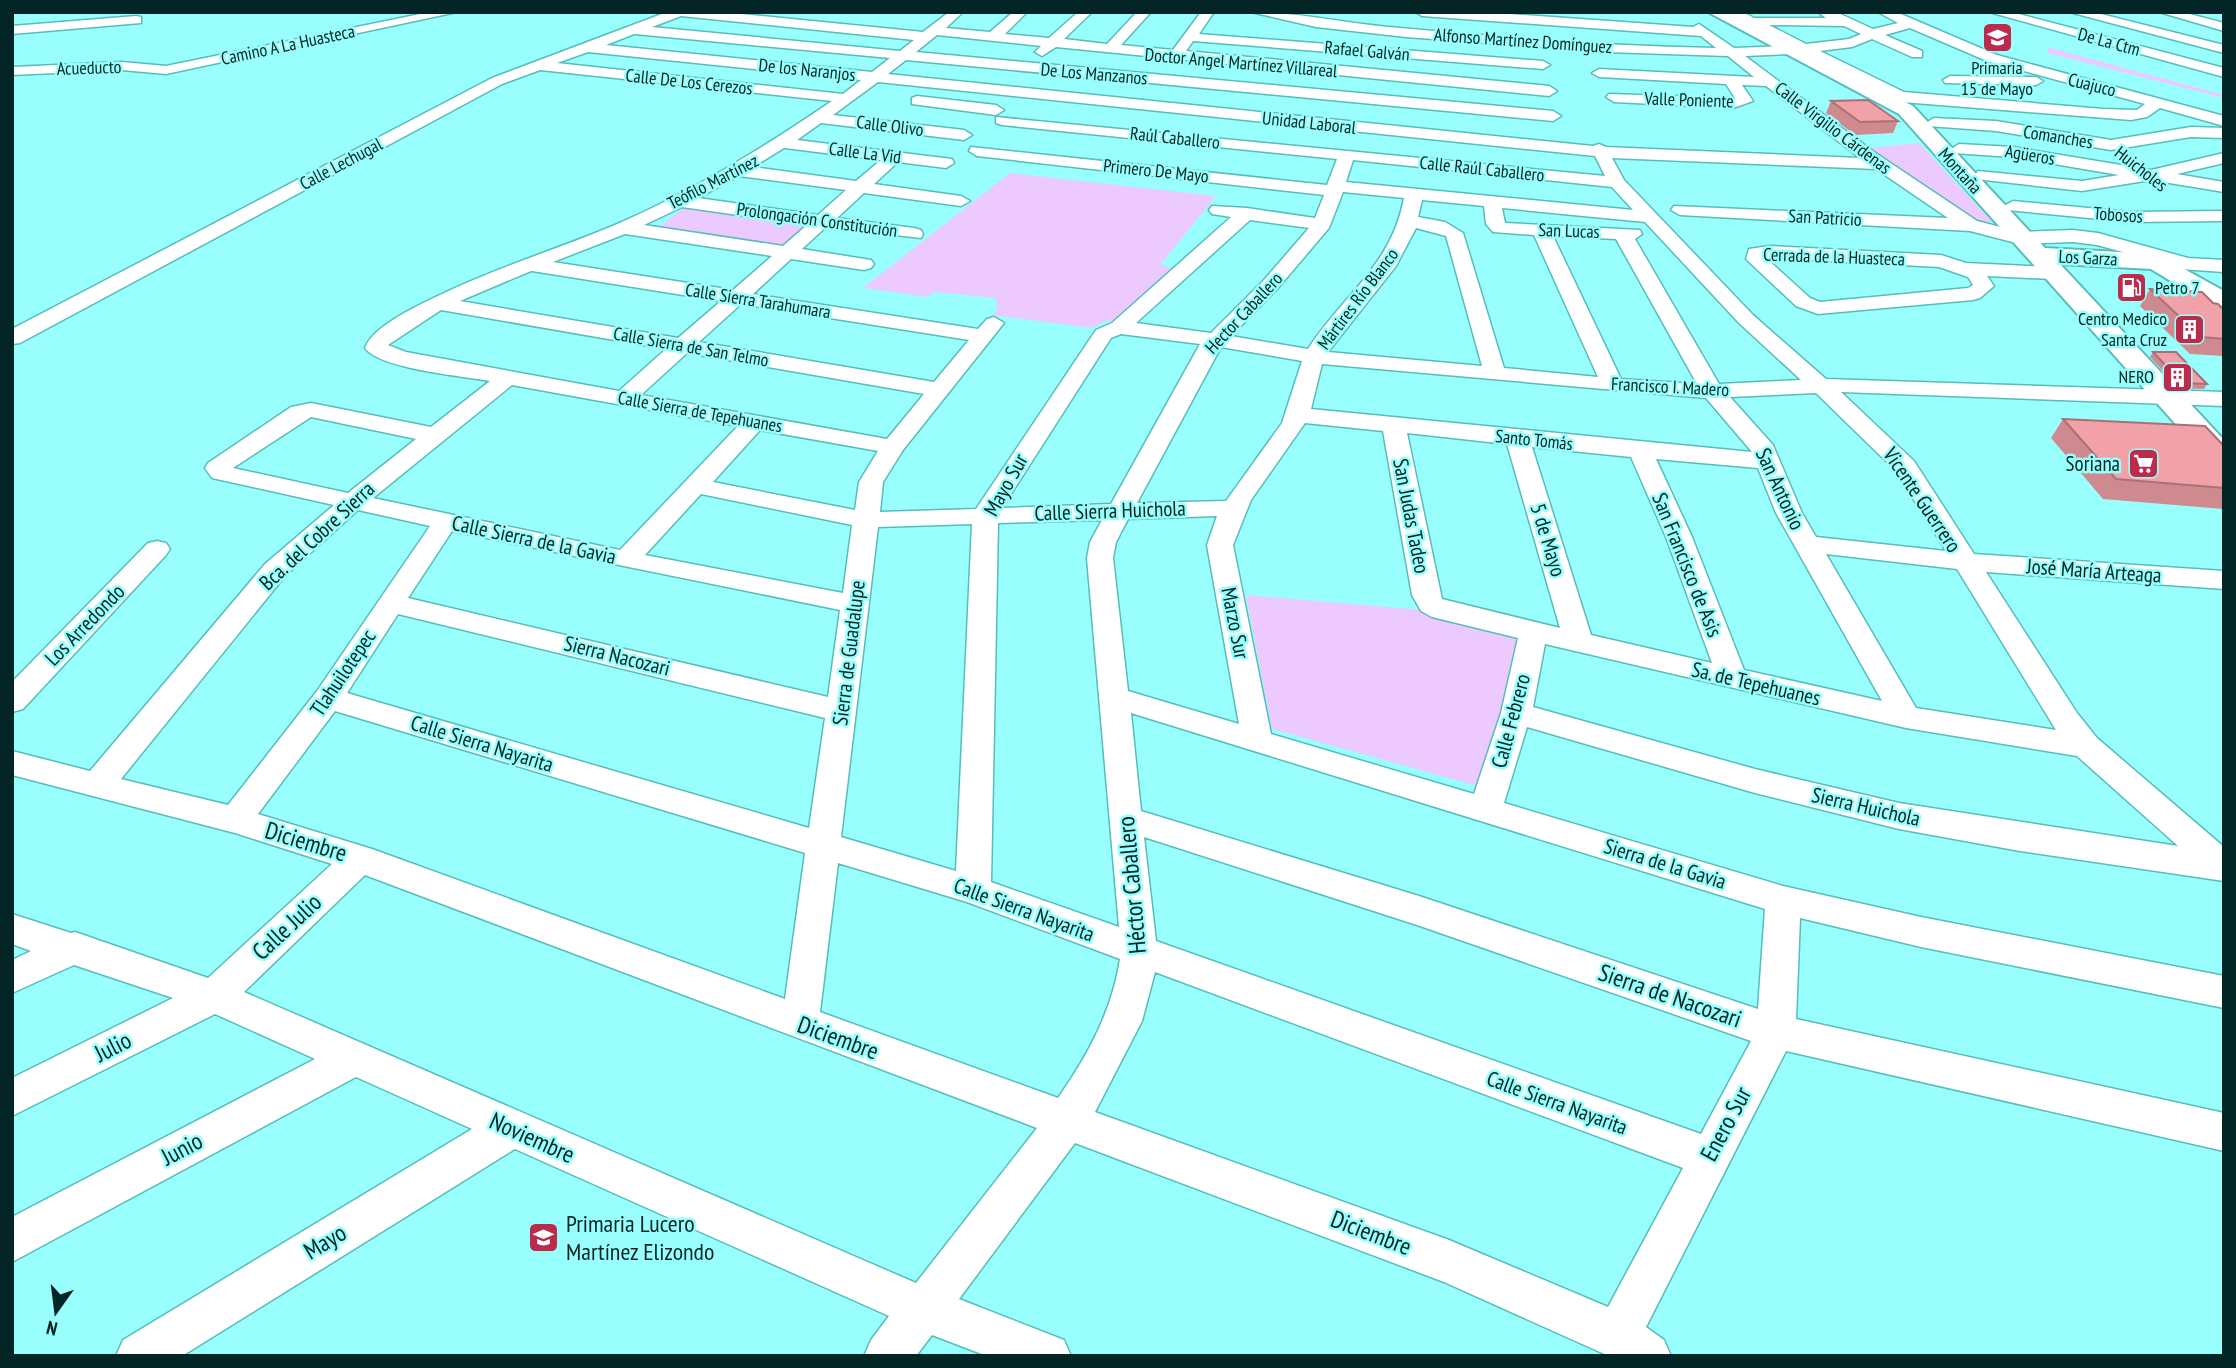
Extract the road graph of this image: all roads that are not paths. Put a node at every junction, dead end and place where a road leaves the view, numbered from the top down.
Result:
1 (451, 12) edge
2 (680, 12) edge
3 (828, 12) edge
4 (957, 12) edge
5 (1021, 12) edge
6 (1086, 12) edge
7 (1144, 12) edge
8 (1208, 12) edge
9 (1258, 12) edge
10 (1422, 12) edge
11 (1584, 12) edge
12 (1714, 12) edge
13 (1824, 12) edge
14 (1884, 12) edge
15 (1995, 12) edge
16 (2165, 12) edge
17 (2082, 13) edge
18 (2021, 16) edge
19 (884, 18) dead end
20 (1739, 18) edge
21 (1684, 19) junction
22 (2192, 19) junction
23 (136, 20) dead end
24 (1846, 23) junction
25 (1911, 24) junction
26 (809, 25) junction
27 (2224, 27) edge
28 (12, 30) edge
29 (635, 30) junction
30 (868, 31) junction
31 (2068, 31) junction
32 (2158, 32) junction
33 (930, 34) junction
34 (1775, 34) junction
35 (1871, 34) junction
36 (1190, 37) junction
37 (992, 38) junction
38 (1540, 43) junction
39 (782, 44) junction
40 (1051, 44) junction
41 (1959, 44) junction
42 (2117, 44) junction
43 (585, 47) junction
44 (1796, 49) junction
45 (1109, 50) junction
46 (2224, 52) edge
47 (1731, 54) junction
48 (901, 56) junction
49 (1174, 57) junction
50 (1992, 58) junction
51 (2170, 59) junction
52 (1904, 60) junction
53 (535, 65) junction
54 (1543, 65) junction
55 (1025, 68) junction
56 (166, 70) joint
57 (12, 71) edge
58 (1599, 73) dead end
59 (2224, 73) edge
60 (873, 76) junction
61 (2159, 76) dead end
62 (2061, 77) junction
63 (1953, 79) junction
64 (1153, 80) junction
65 (927, 82) junction
66 (1733, 82) junction
67 (2131, 82) dead end
68 (2022, 83) junction
69 (1774, 84) junction
70 (996, 88) junction
71 (2112, 91) junction
72 (1029, 93) joint
73 (1889, 93) junction
74 (2205, 94) dead end
75 (845, 96) junction
76 (872, 97) dead end
77 (1614, 97) dead end
78 (2159, 102) junction
79 (1551, 103) junction
80 (1131, 105) junction
81 (968, 107) junction
82 (2181, 108) junction
83 (2051, 110) junction
84 (817, 118) junction
85 (1264, 119) junction
86 (1934, 123) junction
87 (2223, 123) edge
88 (964, 135) dead end
89 (785, 143) junction
90 (2111, 145) junction
91 (1251, 146) junction
92 (1562, 148) junction
93 (1959, 149) junction
94 (1596, 151) junction
95 (976, 152) dead end
96 (1156, 153) junction
97 (1347, 155) junction
98 (895, 156) junction
99 (2224, 158) edge
100 (1873, 160) junction
101 (946, 163) dead end
102 (736, 170) junction
103 (1983, 174) junction
104 (2151, 174) junction
105 (1617, 182) junction
106 (862, 187) junction
107 (2224, 187) edge
108 (1336, 188) junction
109 (1414, 193) junction
110 (678, 201) junction
111 (961, 201) dead end
112 (1492, 201) junction
113 (2009, 209) junction
114 (1217, 210) dead end
115 (1680, 210) dead end
116 (1247, 213) junction
117 (2215, 216) edge
118 (1649, 217) junction
119 (2131, 217) junction
120 (823, 221) junction
121 (1409, 221) junction
122 (1322, 224) junction
123 (1970, 225) junction
124 (2224, 227) edge
125 (624, 228) junction
126 (1541, 230) junction
127 (1622, 233) junction
128 (915, 234) dead end
129 (1668, 235) junction
130 (788, 252) junction
131 (2045, 257) junction
132 (2157, 262) junction
133 (2185, 263) junction
134 (864, 264) dead end
135 (532, 265) junction
136 (2224, 266) edge
137 (1974, 273) junction
138 (737, 298) junction
139 (2224, 302) edge
140 (441, 304) junction
141 (1119, 327) junction
142 (989, 330) joint
143 (12, 338) edge
144 (1216, 340) junction
145 (682, 345) junction
146 (1314, 357) junction
147 (1495, 374) junction
148 (507, 378) junction
149 (1613, 385) junction
150 (1819, 386) junction
151 (940, 390) junction
152 (1713, 391) junction
153 (2163, 396) junction
154 (624, 398) junction
155 (2224, 398) edge
156 (1300, 415) junction
157 (755, 422) junction
158 (1394, 426) junction
159 (434, 435) junction
160 (1517, 438) junction
161 (892, 447) junction
162 (1640, 451) junction
163 (2224, 459) edge
164 (1768, 461) junction
165 (698, 486) junction
166 (353, 501) junction
167 (1232, 508) junction
168 (1121, 510) junction
169 (985, 516) junction
170 (867, 520) junction
171 (445, 522) junction
172 (1807, 544) junction
173 (157, 549) dead end
174 (626, 560) junction
175 (1965, 562) junction
176 (2224, 580) edge
177 (391, 603) junction
178 (854, 604) junction
179 (1431, 606) joint
180 (1534, 631) junction
181 (1578, 641) junction
182 (1733, 679) junction
183 (328, 698) junction
184 (1116, 698) junction
185 (12, 701) edge
186 (842, 711) junction
187 (1516, 713) junction
188 (1906, 717) junction
189 (1257, 740) junction
190 (2086, 746) junction
191 (12, 763) edge
192 (98, 785) junction
193 (1486, 810) junction
194 (1127, 819) junction
195 (235, 821) junction
196 (823, 843) junction
197 (360, 859) junction
198 (2223, 867) edge
199 (973, 890) junction
200 (1783, 900) junction
201 (12, 929) edge
202 (75, 947) junction
203 (1139, 952) junction
204 (12, 976) edge
205 (2224, 992) edge
206 (214, 996) junction
207 (800, 1024) junction
208 (1776, 1032) junction
209 (352, 1059) junction
210 (12, 1098) edge
211 (1067, 1123) junction
212 (510, 1129) junction
213 (2224, 1132) edge
214 (1708, 1157) junction
215 (12, 1240) edge
216 (924, 1309) junction
217 (1633, 1345) edge
218 (139, 1356) edge
219 (887, 1356) edge
220 (1048, 1356) edge

1 - 56 street, Camino A La Huasteca
2 - 26 street, Doctor Angel Martínez Villareal
2 - 29 street, Calle Lechugal
3 - 26 street
4 - 33 street, Teófilo Martínez
5 - 37 street
6 - 40 street
7 - 45 street
8 - 36 street
9 - 38 street, Alfonso Martínez Domínguez
10 - 47 street, Calle Virgilio Cárdenas
11 - 21 street
12 - 20 main road, Montaña
12 - 21 street
13 - 24 street
14 - 25 street, Cuajuco
15 - 18 street, De La Ctm
16 - 22 street
17 - 31 street
17 - 32 street
18 - 31 street, De La Ctm
19 - 30 street
20 - 21 street
20 - 24 street
20 - 34 street, Montaña
20 - 44 main road, Montaña
22 - 27 street
22 - 32 street
23 - 28 street
24 - 25 street
24 - 34 street
24 - 35 street
25 - 35 street, Alfonso Martínez Domínguez
25 - 41 street, Cuajuco
26 - 30 street, Doctor Angel Martínez Villareal
26 - 39 street
29 - 39 street, De Los Manzanos
29 - 43 street, Calle Lechugal
30 - 33 street, Doctor Angel Martínez Villareal
31 - 42 street, De La Ctm
32 - 42 street
32 - 46 street
33 - 37 street, Doctor Angel Martínez Villareal
33 - 48 street, Teófilo Martínez
34 - 44 street, Montaña
35 - 44 street, Alfonso Martínez Domínguez
35 - 52 street
36 - 49 street
36 - 54 street, Rafael Galván
37 - 40 street, Doctor Angel Martínez Villareal
38 - 47 street, Alfonso Martínez Domínguez
38 - 54 street
39 - 48 street, De Los Manzanos
40 - 45 street, Doctor Angel Martínez Villareal
40 - 55 street
41 - 50 street, Cuajuco
41 - 52 street
42 - 51 street, De La Ctm
42 - 62 street
43 - 53 street, Calle Lechugal
43 - 60 street, De los Naranjos
44 - 47 street, Alfonso Martínez Domínguez
44 - 73 main road, Montaña
45 - 49 street, Doctor Angel Martínez Villareal
46 - 51 street
47 - 69 street, Calle Virgilio Cárdenas
48 - 55 street, De Los Manzanos
48 - 60 street, Teófilo Martínez
49 - 64 street
49 - 79 street, Doctor Angel Martínez Villareal
50 - 62 street, Cuajuco
50 - 63 street
51 - 59 street, De La Ctm
51 - 61 street
52 - 63 street
52 - 73 street
53 - 75 street, Calle De Los Cerezos
53 - 143 street, Calle Lechugal
54 - 79 street
55 - 64 street, De Los Manzanos
55 - 70 street
56 - 57 street, Acueducto
58 - 66 street, Valle Poniente
60 - 65 street, De los Naranjos
60 - 75 street, Teófilo Martínez
62 - 68 street
62 - 71 street, Cuajuco
63 - 68 street
63 - 73 street
64 - 79 street, De Los Manzanos
64 - 80 street
65 - 70 street, De los Naranjos
65 - 81 street, Raúl Caballero
66 - 69 street, Valle Poniente
66 - 77 street, Valle Poniente
67 - 71 street
68 - 83 street, Huicholes
69 - 100 street, Calle Virgilio Cárdenas
70 - 72 street, De los Naranjos
70 - 81 street
71 - 78 street, Cuajuco
72 - 80 street, Unidad Laboral
73 - 83 street
73 - 86 main road, Montaña
73 - 113 main road, Montaña
74 - 82 street
75 - 76 street, Calle De Los Cerezos
75 - 84 street, Teófilo Martínez
78 - 82 street, Cuajuco
78 - 83 street
79 - 92 street
80 - 85 street, Unidad Laboral
81 - 96 street, Raúl Caballero
82 - 87 street, Cuajuco
83 - 90 street, Huicholes
84 - 88 street, Calle Olivo
84 - 89 street, Teófilo Martínez
85 - 91 street
85 - 92 street, Unidad Laboral
86 - 90 street, Comanches
86 - 93 main road, Montaña
87 - 90 street, Comanches
89 - 98 street, Calle La Vid
89 - 102 street, Teófilo Martínez
90 - 104 street, Huicholes
91 - 96 street, Raúl Caballero
91 - 97 street, Raúl Caballero
92 - 94 street, Unidad Laboral
93 - 103 main road, Montaña
93 - 104 street, Agüeros
94 - 100 street, Unidad Laboral
94 - 105 street, Vicente Guerrero
95 - 96 street, Primero De Mayo
96 - 108 street, Primero De Mayo
97 - 105 street, Calle Raúl Caballero
97 - 108 street, Hector Caballero
98 - 101 street, Calle La Vid
98 - 106 street
99 - 104 street, Agüeros
100 - 123 street, Calle Virgilio Cárdenas
102 - 106 street
102 - 110 street, Teófilo Martínez
103 - 104 street
103 - 113 main road, Montaña
104 - 107 street
104 - 117 street, Huicholes
105 - 118 street, Vicente Guerrero
106 - 111 street
106 - 120 street
108 - 109 street, Primero De Mayo
108 - 122 street, Hector Caballero
109 - 112 street, Primero De Mayo
109 - 121 street, Mártires Río Blanco
110 - 120 street, Prolongación Constitución
110 - 125 street, Teófilo Martínez
112 - 118 street, Primero De Mayo
112 - 126 street, San Lucas
113 - 119 street, Tobosos
113 - 131 main road, Montaña
114 - 116 street
115 - 123 street, San Patricio
116 - 122 street
116 - 141 street, Mayo Sur
117 - 119 street, Tobosos
117 - 124 street, Huicholes
118 - 129 street, Vicente Guerrero
119 - 133 street
120 - 128 street, Prolongación Constitución
120 - 130 street
121 - 146 street, Mártires Río Blanco
121 - 147 street
122 - 144 street, Hector Caballero
123 - 131 street
125 - 130 street, Prolongación Constitución
125 - 135 street, Teófilo Martínez
126 - 127 street, San Lucas
126 - 149 street
127 - 129 street, San Lucas
127 - 152 street, San Antonio
129 - 150 street, Vicente Guerrero
130 - 134 street, Prolongación Constitución
130 - 138 street
131 - 132 main road, Los Garza
131 - 133 street
131 - 137 street, Cerrada de la Huasteca
131 - 153 main road, Montaña
132 - 133 street, Los Garza
132 - 139 main road
133 - 136 street, Los Garza
135 - 138 street, Calle Sierra Tarahumara
135 - 140 street, Teófilo Martínez
137 - 137 street, Cerrada de la Huasteca
138 - 142 street, Calle Sierra Tarahumara
138 - 145 street
140 - 145 street, Calle Sierra de San Telmo
140 - 148 street, Calle Sierra de Tepehuanes
141 - 144 street, Francisco I. Madero
141 - 169 street, Mayo Sur
142 - 151 street, Sierra de Guadalupe
144 - 146 street, Francisco I. Madero
144 - 168 street, Hector Caballero
145 - 151 street, Calle Sierra de San Telmo
145 - 154 street
146 - 147 street, Francisco I. Madero
146 - 156 street, Mártires Río Blanco
147 - 149 street, Francisco I. Madero
148 - 154 street, Calle Sierra de Tepehuanes
148 - 159 street, Bca. del Cobre Sierra
149 - 152 street, Francisco I. Madero
150 - 152 street, Francisco I. Madero
150 - 153 street, Francisco I. Madero
150 - 175 street, Vicente Guerrero
151 - 161 street, Sierra de Guadalupe
152 - 164 street, San Antonio
153 - 155 street, Francisco I. Madero
153 - 163 main road, Montaña
154 - 157 street, Calle Sierra de Tepehuanes
156 - 158 street, Santo Tomás
156 - 167 street, Mártires Río Blanco
157 - 161 street, Calle Sierra de Tepehuanes
157 - 165 street
158 - 160 street, Santo Tomás
158 - 179 street, San Judas Tadeo
159 - 166 street, Bca. del Cobre Sierra
159 - 166 street, Calle Sierra de la Gavia
160 - 162 street, Santo Tomás
160 - 181 street, 5 de Mayo
161 - 170 street, Sierra de Guadalupe
162 - 164 street, Santo Tomás
162 - 182 street, San Francisco de Asis
164 - 172 street, San Antonio
165 - 170 street, Calle Sierra Huichola
165 - 174 street
166 - 171 street, Calle Sierra de la Gavia
166 - 192 street, Bca. del Cobre Sierra
167 - 168 street, Calle Sierra Huichola
167 - 189 street, Marzo Sur
168 - 169 street, Calle Sierra Huichola
168 - 184 street, Héctor Caballero
169 - 170 street, Calle Sierra Huichola
169 - 199 street, Mayo Sur
170 - 178 street, Sierra de Guadalupe
171 - 174 street, Calle Sierra de la Gavia
171 - 177 street, Tlahuilotepec
172 - 175 street, José María Arteaga
172 - 188 street, San Antonio
173 - 185 street, Los Arredondo
174 - 178 street, Calle Sierra de la Gavia
175 - 176 street, José María Arteaga
175 - 190 street, Vicente Guerrero
177 - 183 street, Tlahuilotepec
177 - 186 street, Sierra Nacozari
178 - 186 street, Sierra de Guadalupe
179 - 180 street, Sa. de Tepehuanes
180 - 181 street, Sa. de Tepehuanes
180 - 187 street, Calle Febrero
181 - 182 street, Sa. de Tepehuanes
182 - 188 street, Sa. de Tepehuanes
183 - 195 street, Tlahuilotepec
183 - 196 street, Calle Sierra Nayarita
184 - 189 street, Sierra de la Gavia
184 - 194 street, Héctor Caballero
186 - 196 street, Sierra de Guadalupe
187 - 193 street, Calle Febrero
187 - 198 street, Sierra Huichola
188 - 190 street, Sa. de Tepehuanes
189 - 193 street, Sierra de la Gavia
190 - 198 street, Vicente Guerrero
191 - 192 street, Diciembre
192 - 195 street, Diciembre
193 - 200 street, Sierra de la Gavia
194 - 203 street, Héctor Caballero
194 - 208 street, Sierra de Nacozari
195 - 197 street, Diciembre
196 - 199 street, Calle Sierra Nayarita
196 - 207 street, Sierra de Guadalupe
197 - 206 street, Calle Julio
197 - 207 street, Diciembre
199 - 203 street, Calle Sierra Nayarita
200 - 205 street, Sierra de la Gavia
200 - 208 street, Enero Sur
201 - 202 street, Noviembre
202 - 204 street
202 - 206 street, Noviembre
203 - 211 street, Héctor Caballero
203 - 214 street, Calle Sierra Nayarita
206 - 209 street, Noviembre
206 - 210 street, Julio
207 - 211 street, Diciembre
208 - 213 street, Sierra de Nacozari
208 - 214 street, Enero Sur
209 - 212 street, Noviembre
209 - 215 street, Junio
211 - 216 street, Héctor Caballero
211 - 217 street, Diciembre
212 - 216 street, Noviembre
212 - 218 street, Mayo
214 - 217 street, Enero Sur
216 - 219 street, Héctor Caballero
216 - 220 street, Noviembre

